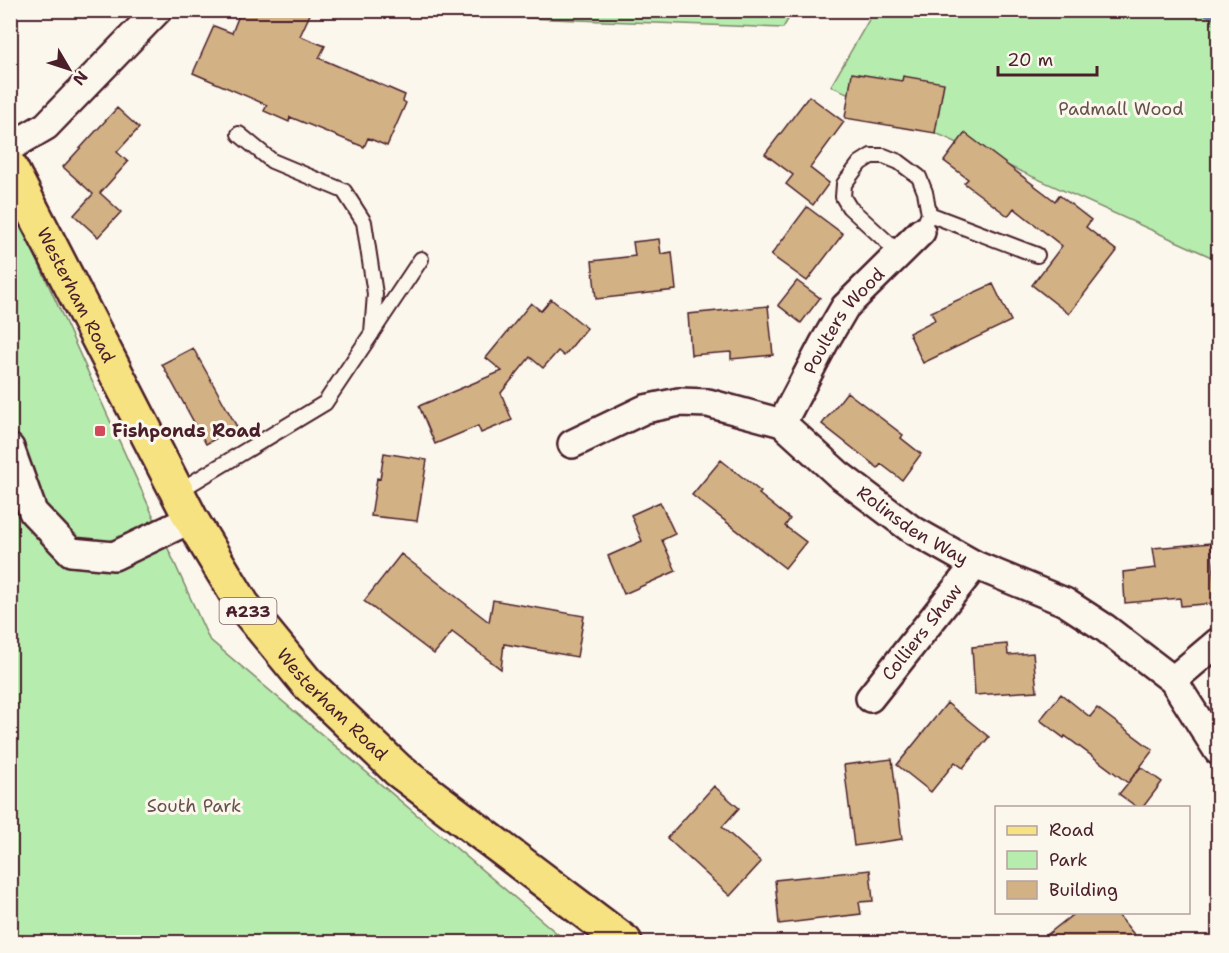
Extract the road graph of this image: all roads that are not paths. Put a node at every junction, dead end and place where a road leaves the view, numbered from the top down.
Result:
1 (158, 10) edge
2 (238, 134) dead end
3 (10, 147) edge
4 (10, 166) edge
5 (925, 223) junction
6 (900, 254) junction
7 (1037, 255) dead end
8 (421, 260) dead end
9 (372, 333) junction
10 (782, 423) junction
11 (572, 444) dead end
12 (10, 448) edge
13 (184, 506) junction
14 (975, 565) junction
15 (1218, 642) edge
16 (1173, 680) junction
17 (870, 698) dead end
18 (1218, 751) edge
19 (625, 942) edge

1 - 3 street
2 - 9 lane
4 - 13 main road, Westerham Road / A233
5 - 6 street, Poulters Wood
5 - 6 lane
5 - 7 lane
6 - 10 street, Poulters Wood
8 - 9 lane
9 - 13 lane
10 - 11 street, Rolinsden Way
10 - 14 street, Rolinsden Way
12 - 13 street
13 - 19 main road, Westerham Road / A233
14 - 16 street, Rolinsden Way
14 - 17 street, Colliers Shaw
15 - 16 street
16 - 18 street, Rolinsden Way

